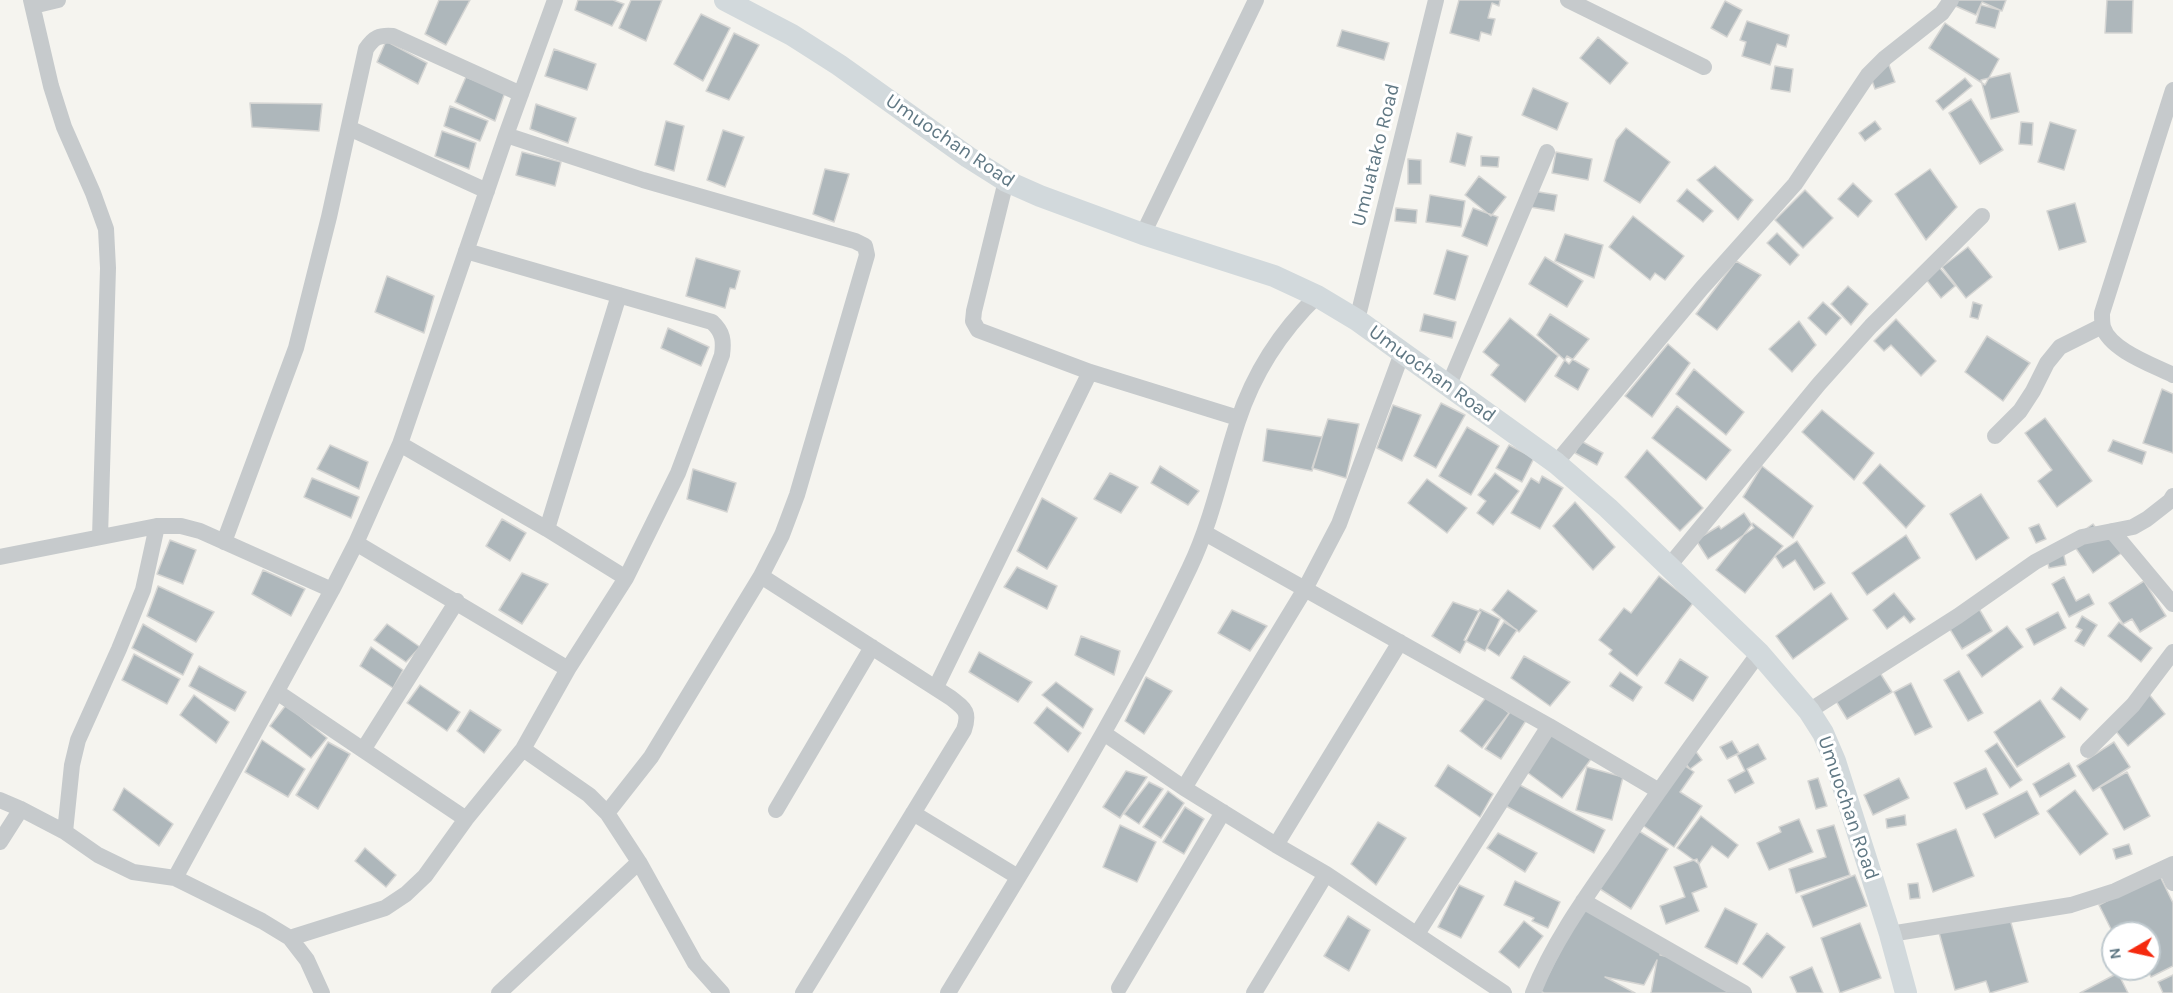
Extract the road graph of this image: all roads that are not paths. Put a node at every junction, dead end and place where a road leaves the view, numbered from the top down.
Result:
1 (58, 0) edge
2 (555, 0) edge
3 (725, 0) edge
4 (1256, 0) edge
5 (1436, 0) edge
6 (1568, 0) edge
7 (1951, 0) edge
8 (32, 3) edge
9 (1704, 67) dead end
10 (2173, 90) edge
11 (521, 94) junction
12 (349, 128) junction
13 (506, 135) junction
14 (1547, 152) dead end
15 (1006, 181) junction
16 (487, 191) junction
17 (1982, 216) dead end
18 (1143, 234) junction
19 (466, 251) junction
20 (619, 295) junction
21 (1317, 296) junction
22 (1357, 320) junction
23 (2102, 326) junction
24 (1402, 353) junction
25 (1090, 372) junction
26 (2173, 375) edge
27 (1448, 387) junction
28 (1238, 418) junction
29 (1995, 436) dead end
30 (400, 444) junction
31 (1556, 463) junction
32 (2173, 496) edge
33 (157, 526) junction
34 (548, 529) junction
35 (2112, 531) junction
36 (1204, 533) junction
37 (100, 537) junction
38 (224, 542) junction
39 (356, 543) junction
40 (0, 556) edge
41 (1669, 566) junction
42 (760, 576) junction
43 (626, 578) junction
44 (1305, 589) junction
45 (332, 590) junction
46 (457, 601) junction
47 (2173, 604) edge
48 (1400, 642) junction
49 (872, 647) junction
50 (2173, 652) edge
51 (1759, 653) junction
52 (568, 669) junction
53 (936, 687) junction
54 (277, 692) junction
55 (1809, 711) junction
56 (1549, 726) junction
57 (1105, 734) junction
58 (523, 749) junction
59 (363, 750) junction
60 (2088, 750) dead end
61 (1184, 788) junction
62 (1659, 790) junction
63 (0, 800) edge
64 (21, 808) junction
65 (776, 810) dead end
66 (1223, 812) junction
67 (607, 813) junction
68 (913, 813) junction
69 (466, 819) junction
70 (65, 832) junction
71 (0, 842) edge
72 (1276, 845) junction
73 (639, 862) junction
74 (2170, 866) edge
75 (1326, 874) junction
76 (1018, 877) junction
77 (175, 879) junction
78 (2173, 883) edge
79 (1583, 901) junction
80 (1417, 934) junction
81 (1890, 934) junction
82 (290, 938) junction
83 (1119, 988) dead end
84 (322, 993) edge
85 (500, 993) edge
86 (722, 993) edge
87 (803, 993) edge
88 (948, 993) edge
89 (1254, 993) edge
90 (1504, 993) edge
91 (1533, 993) edge
92 (1744, 993) edge
93 (1906, 993) edge

1 - 8 street
2 - 11 street
3 - 15 street, Umuochan Road
4 - 18 street
5 - 22 street, Umuatako Road
6 - 9 street
7 - 31 street
8 - 37 street
10 - 23 street
11 - 12 street
11 - 13 street
12 - 16 street
12 - 38 street
13 - 16 street
13 - 42 street
14 - 27 street
15 - 18 street, Umuochan Road
15 - 25 street
16 - 19 street
17 - 41 street
18 - 21 street, Umuochan Road
19 - 20 street
19 - 30 street
20 - 34 street
20 - 43 street
21 - 22 street, Umuochan Road
21 - 28 street
22 - 24 street, Umuochan Road
23 - 26 street
23 - 29 street
24 - 27 street, Umuochan Road
24 - 44 street
25 - 28 street
25 - 53 street
27 - 31 street, Umuochan Road
28 - 36 street
30 - 34 street
30 - 39 street
31 - 41 street, Umuochan Road
32 - 35 street
33 - 37 street
33 - 38 street
33 - 70 street
34 - 43 street
35 - 47 street
35 - 55 street
36 - 44 street
36 - 57 street
37 - 40 street
38 - 45 street
39 - 45 street
39 - 46 street
41 - 51 street, Umuochan Road
42 - 49 street
42 - 67 street
43 - 52 street
44 - 48 street
44 - 61 street
45 - 54 street
46 - 52 street
46 - 59 street
48 - 56 street
48 - 72 street
49 - 53 street
49 - 65 street
50 - 60 street
51 - 55 street, Umuochan Road
51 - 62 street
52 - 58 street
53 - 68 street
54 - 59 street
54 - 77 street
55 - 81 street, Umuochan Road
56 - 62 street
56 - 80 street
57 - 61 street
57 - 76 street
58 - 67 street
58 - 69 street
59 - 69 street
61 - 66 street
62 - 79 street
63 - 64 street
64 - 70 street
64 - 71 street
66 - 72 street
66 - 83 street
67 - 73 street
68 - 76 street
68 - 87 street
69 - 82 street
70 - 77 street
72 - 75 street
73 - 85 street
73 - 86 street
74 - 78 street
74 - 81 street
75 - 80 street
75 - 89 street
76 - 88 street
77 - 82 street
79 - 91 street
79 - 92 street
80 - 90 street
81 - 93 street, Umuochan Road
82 - 84 street

